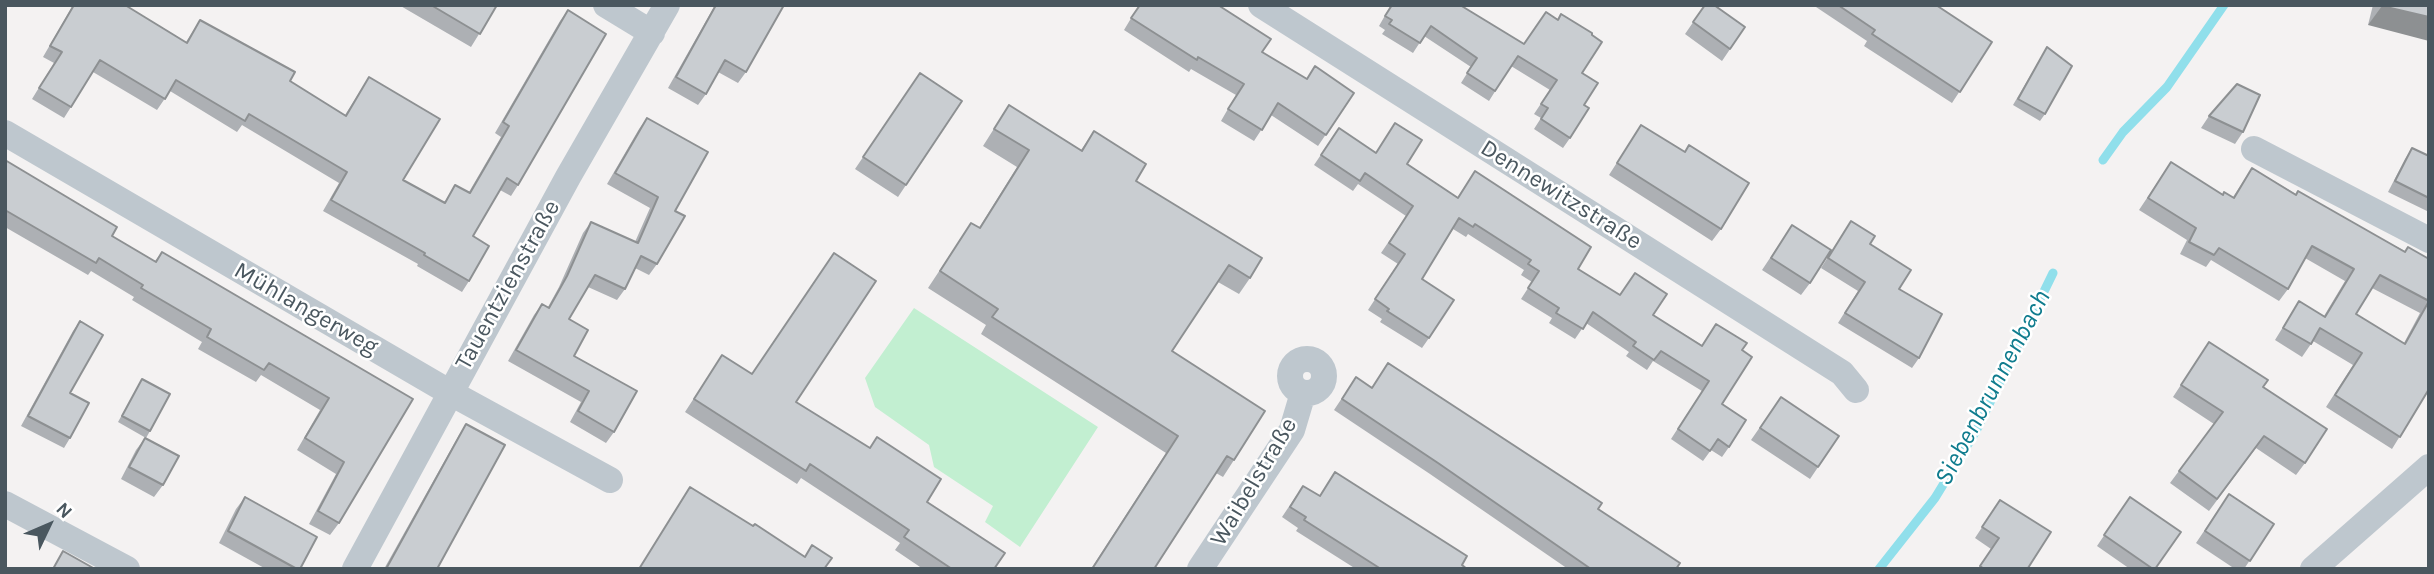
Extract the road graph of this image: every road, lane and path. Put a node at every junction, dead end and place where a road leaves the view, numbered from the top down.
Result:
1 (606, 5) edge
2 (667, 5) edge
3 (1261, 5) edge
4 (652, 33) junction
5 (5, 133) edge
6 (2255, 149) dead end
7 (2429, 240) edge
8 (1856, 390) dead end
9 (449, 392) junction
10 (1303, 393) dead end
11 (2429, 467) edge
12 (610, 481) dead end
13 (5, 504) edge
14 (127, 569) edge
15 (355, 569) edge
16 (1200, 569) edge
17 (2313, 569) edge

1 - 4 street
2 - 4 street, Tauentzienstraße
3 - 8 street, Dennewitzstraße
4 - 9 street, Tauentzienstraße
5 - 9 street, Mühlangerweg
6 - 7 street
9 - 12 street, Mühlangerweg
9 - 15 street, Tauentzienstraße
10 - 16 street, Waibelstraße
11 - 17 street
13 - 14 street

